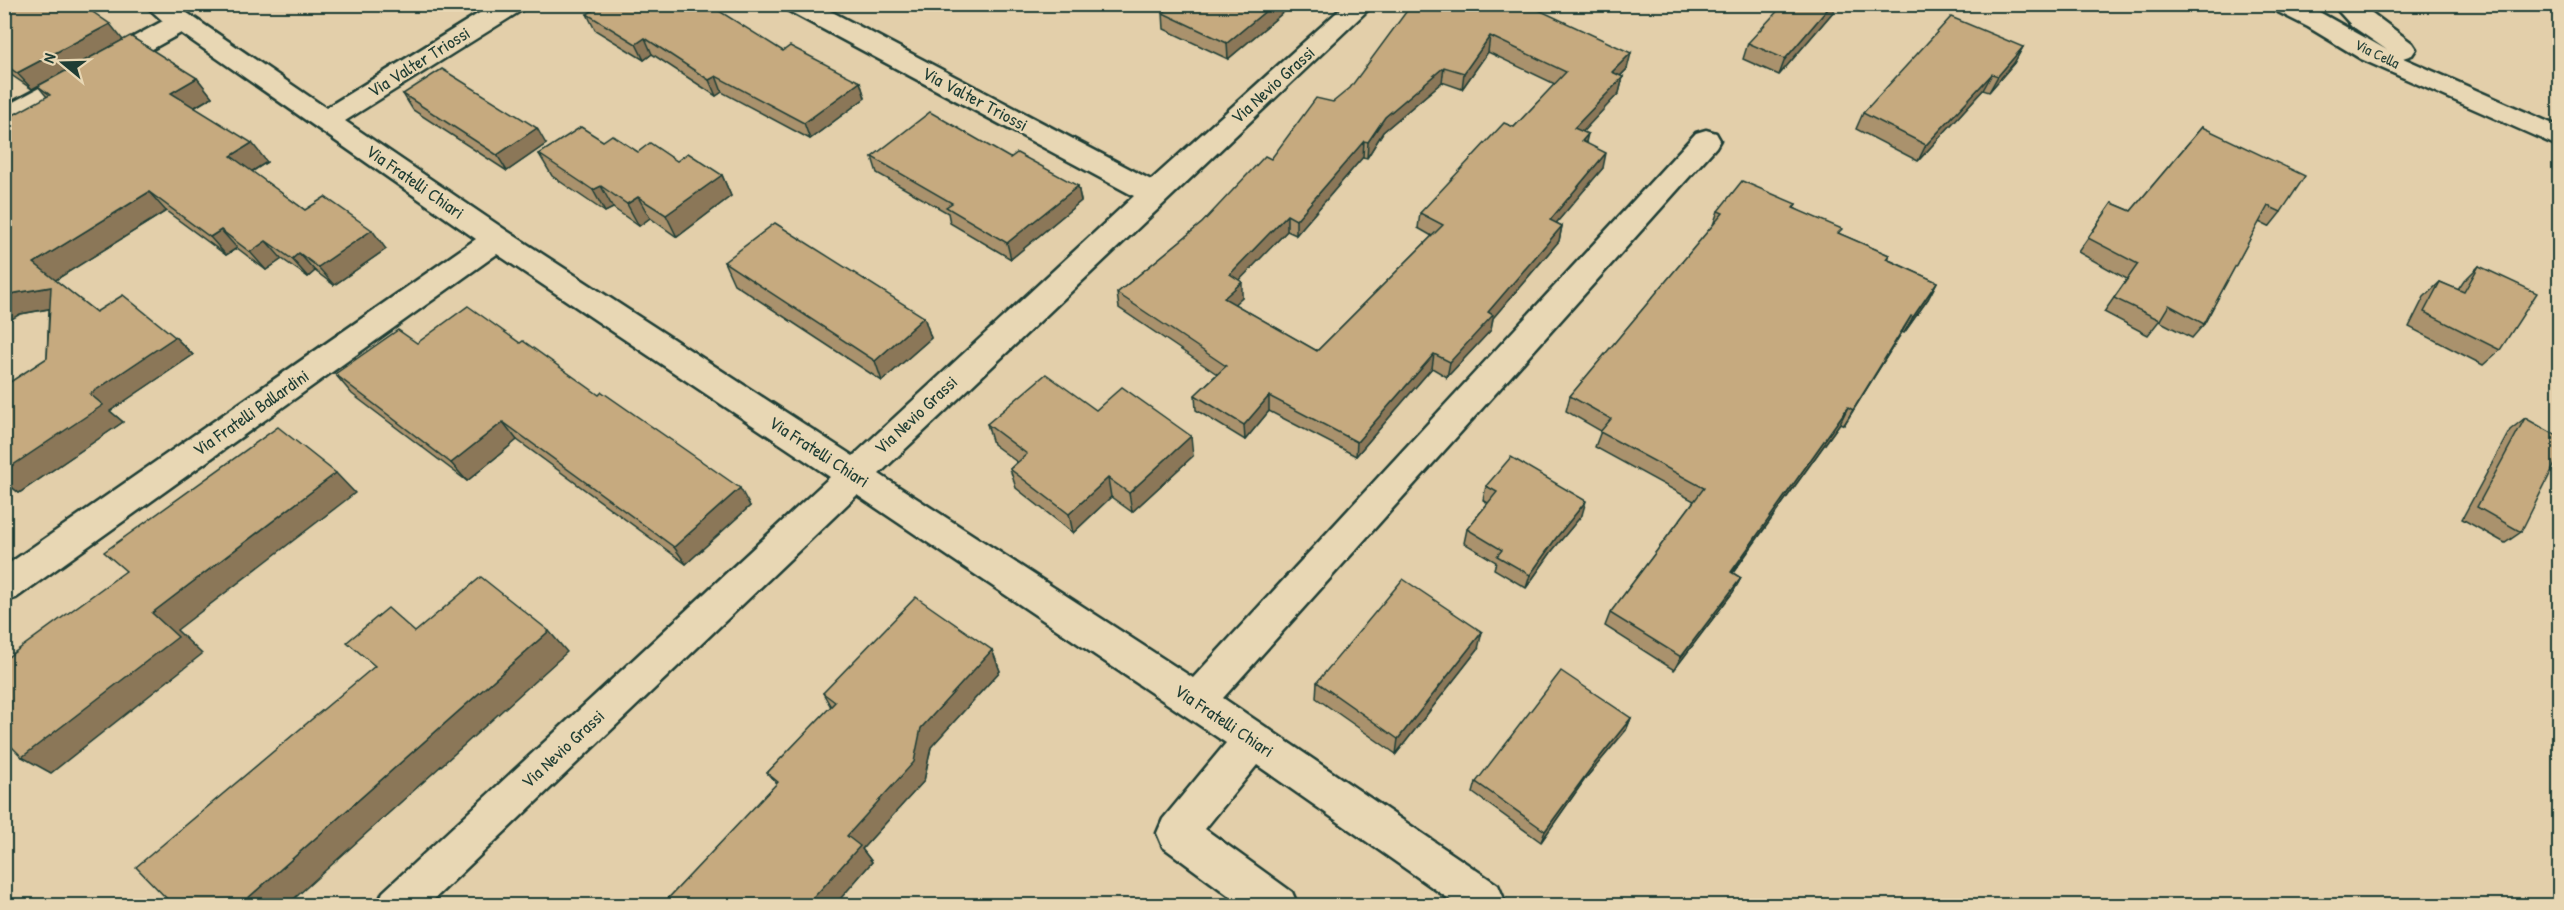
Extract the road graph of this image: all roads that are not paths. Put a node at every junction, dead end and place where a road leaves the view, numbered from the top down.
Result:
1 (513, 4) edge
2 (796, 4) edge
3 (1362, 4) edge
4 (2283, 4) edge
5 (2344, 4) edge
6 (169, 13) edge
7 (2474, 98) junction
8 (4, 119) edge
9 (326, 120) junction
10 (2559, 138) edge
11 (1706, 140) dead end
12 (1154, 194) junction
13 (497, 239) junction
14 (853, 475) junction
15 (4, 587) edge
16 (1196, 701) junction
17 (1253, 740) junction
18 (1481, 902) edge
19 (397, 906) edge
20 (1278, 906) edge

1 - 9 street, Via Valter Triossi
2 - 12 street, Via Valter Triossi
3 - 12 street, Via Nevio Grassi
4 - 7 street, Via Cella
5 - 7 street, Via Cella
6 - 8 street
6 - 9 street, Via Fratelli Chiari
7 - 10 street, Via Cella
9 - 13 street, Via Fratelli Chiari
11 - 16 street
12 - 14 street, Via Nevio Grassi
13 - 14 street, Via Fratelli Chiari
13 - 15 street, Via Fratelli Ballardini
14 - 16 street, Via Fratelli Chiari
14 - 19 street, Via Nevio Grassi
16 - 17 street, Via Fratelli Chiari
17 - 18 street, Via Fratelli Chiari
17 - 20 street

